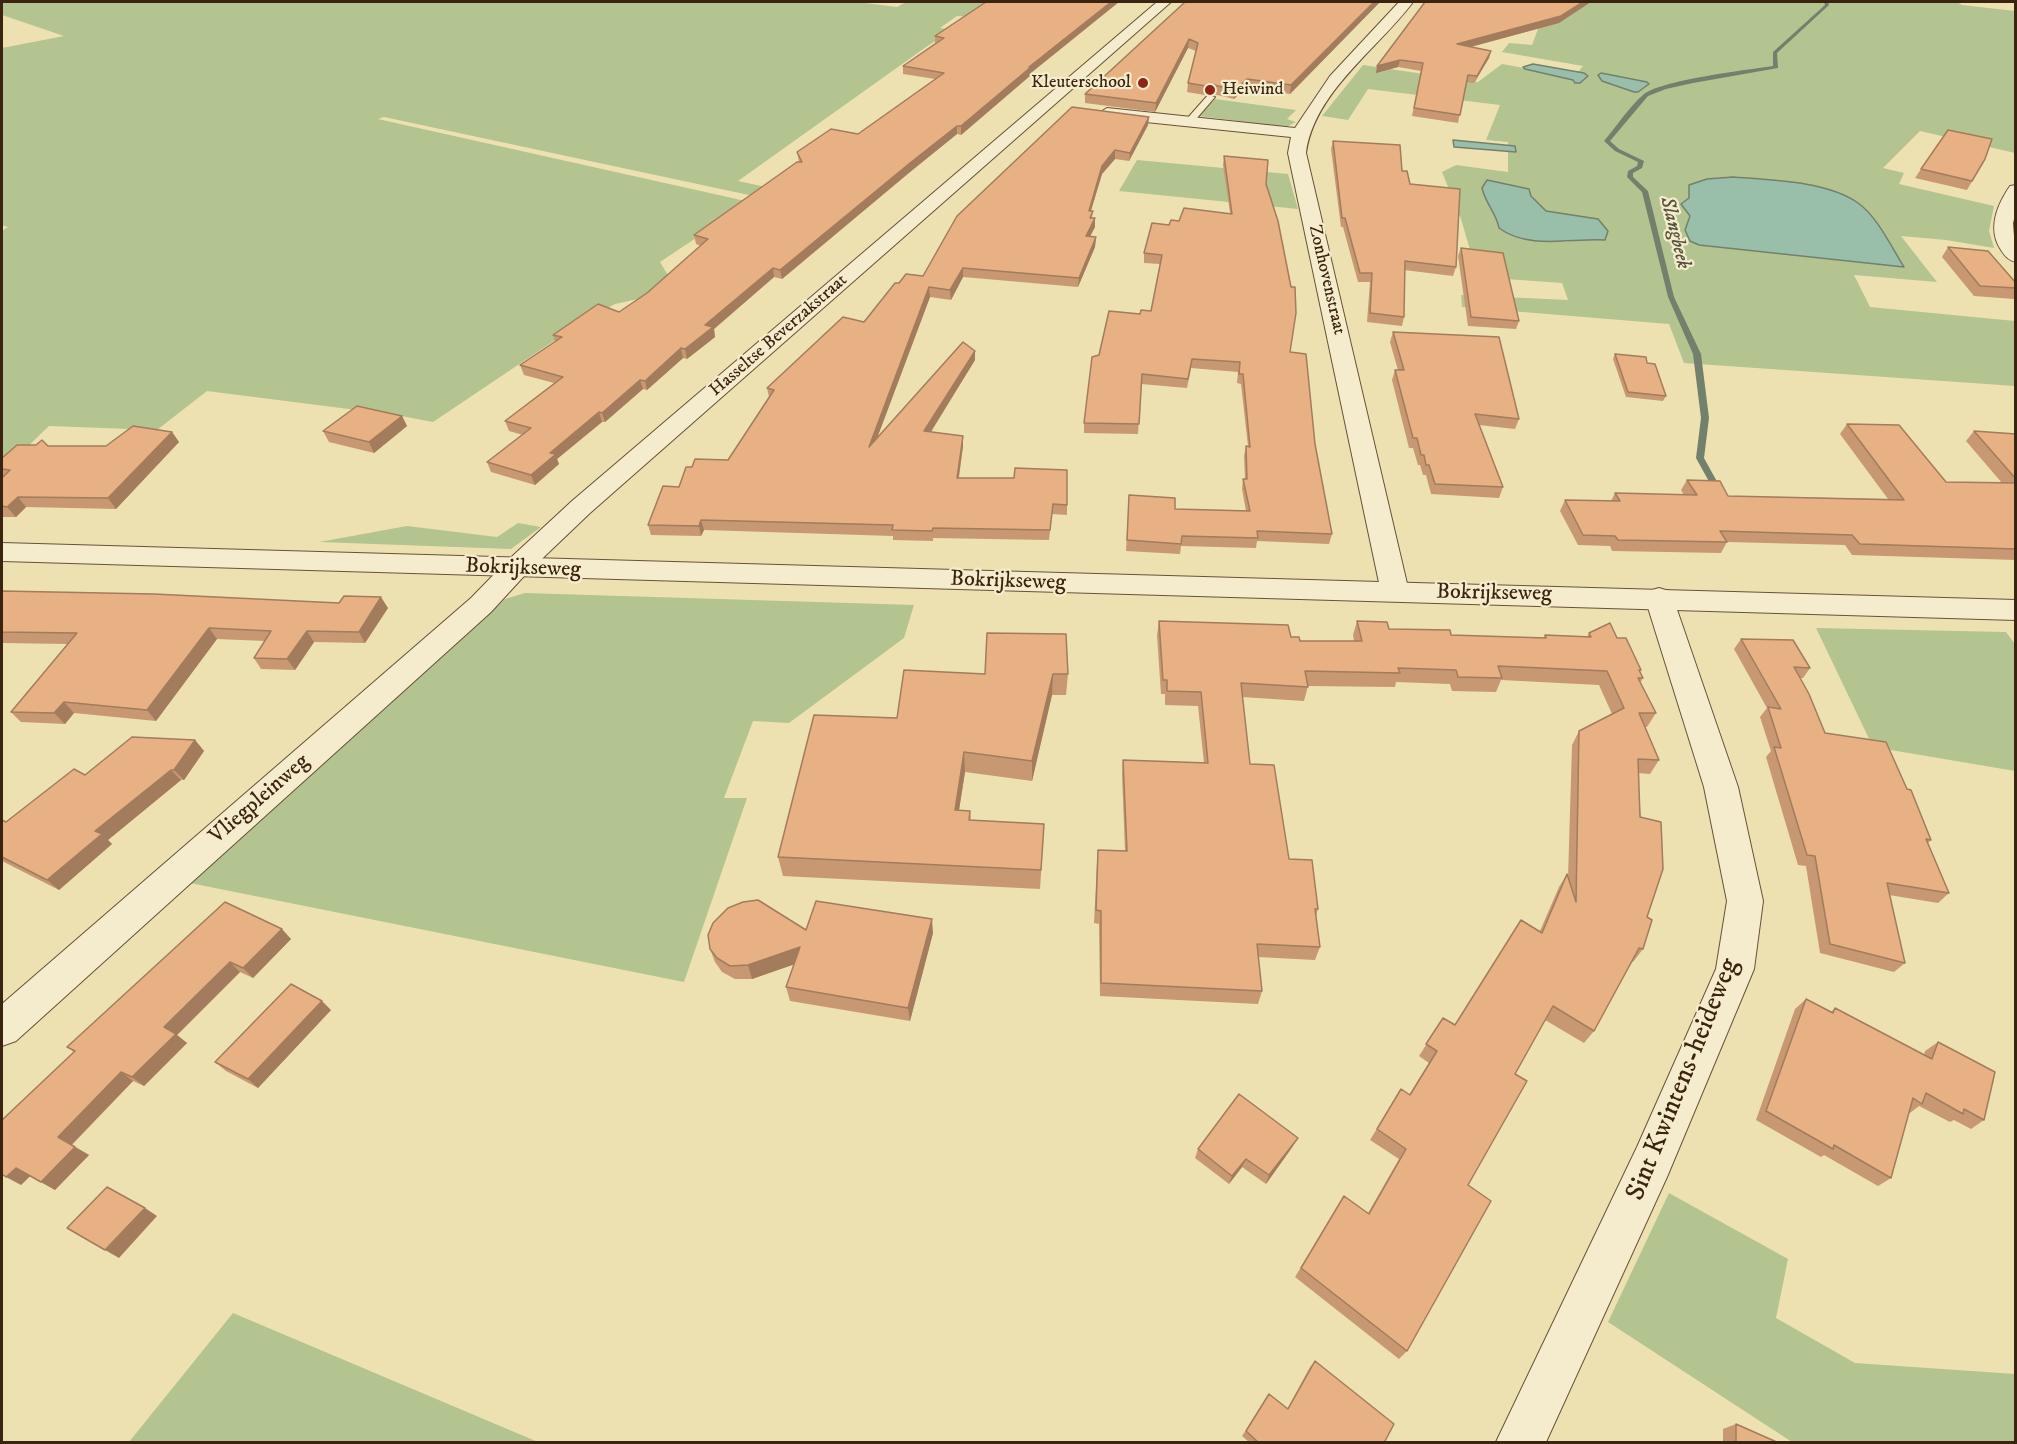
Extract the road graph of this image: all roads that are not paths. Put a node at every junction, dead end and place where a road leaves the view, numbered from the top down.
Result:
1 (1164, 2) edge
2 (1406, 2) edge
3 (1211, 97) edge
4 (1044, 105) junction
5 (1066, 108) dead end
6 (1089, 110) edge
7 (1188, 123) junction
8 (1300, 133) junction
9 (2016, 190) edge
10 (2016, 256) edge
11 (2, 552) edge
12 (515, 569) junction
13 (1395, 592) junction
14 (1659, 598) junction
15 (2016, 610) edge
16 (2, 1028) edge
17 (1521, 1443) edge

1 - 4 street, Hasseltse Beverzakstraat
2 - 8 street
3 - 7 lane
4 - 5 street
4 - 12 street, Hasseltse Beverzakstraat
6 - 7 street
7 - 8 street
8 - 13 street, Zonhovenstraat
9 - 10 street
11 - 12 street, Bokrijkseweg
12 - 13 street, Bokrijkseweg
12 - 16 street, Vliegpleinweg
13 - 14 street, Bokrijkseweg
14 - 15 street, Bokrijkseweg
14 - 17 street, Sint Kwintens-heideweg

